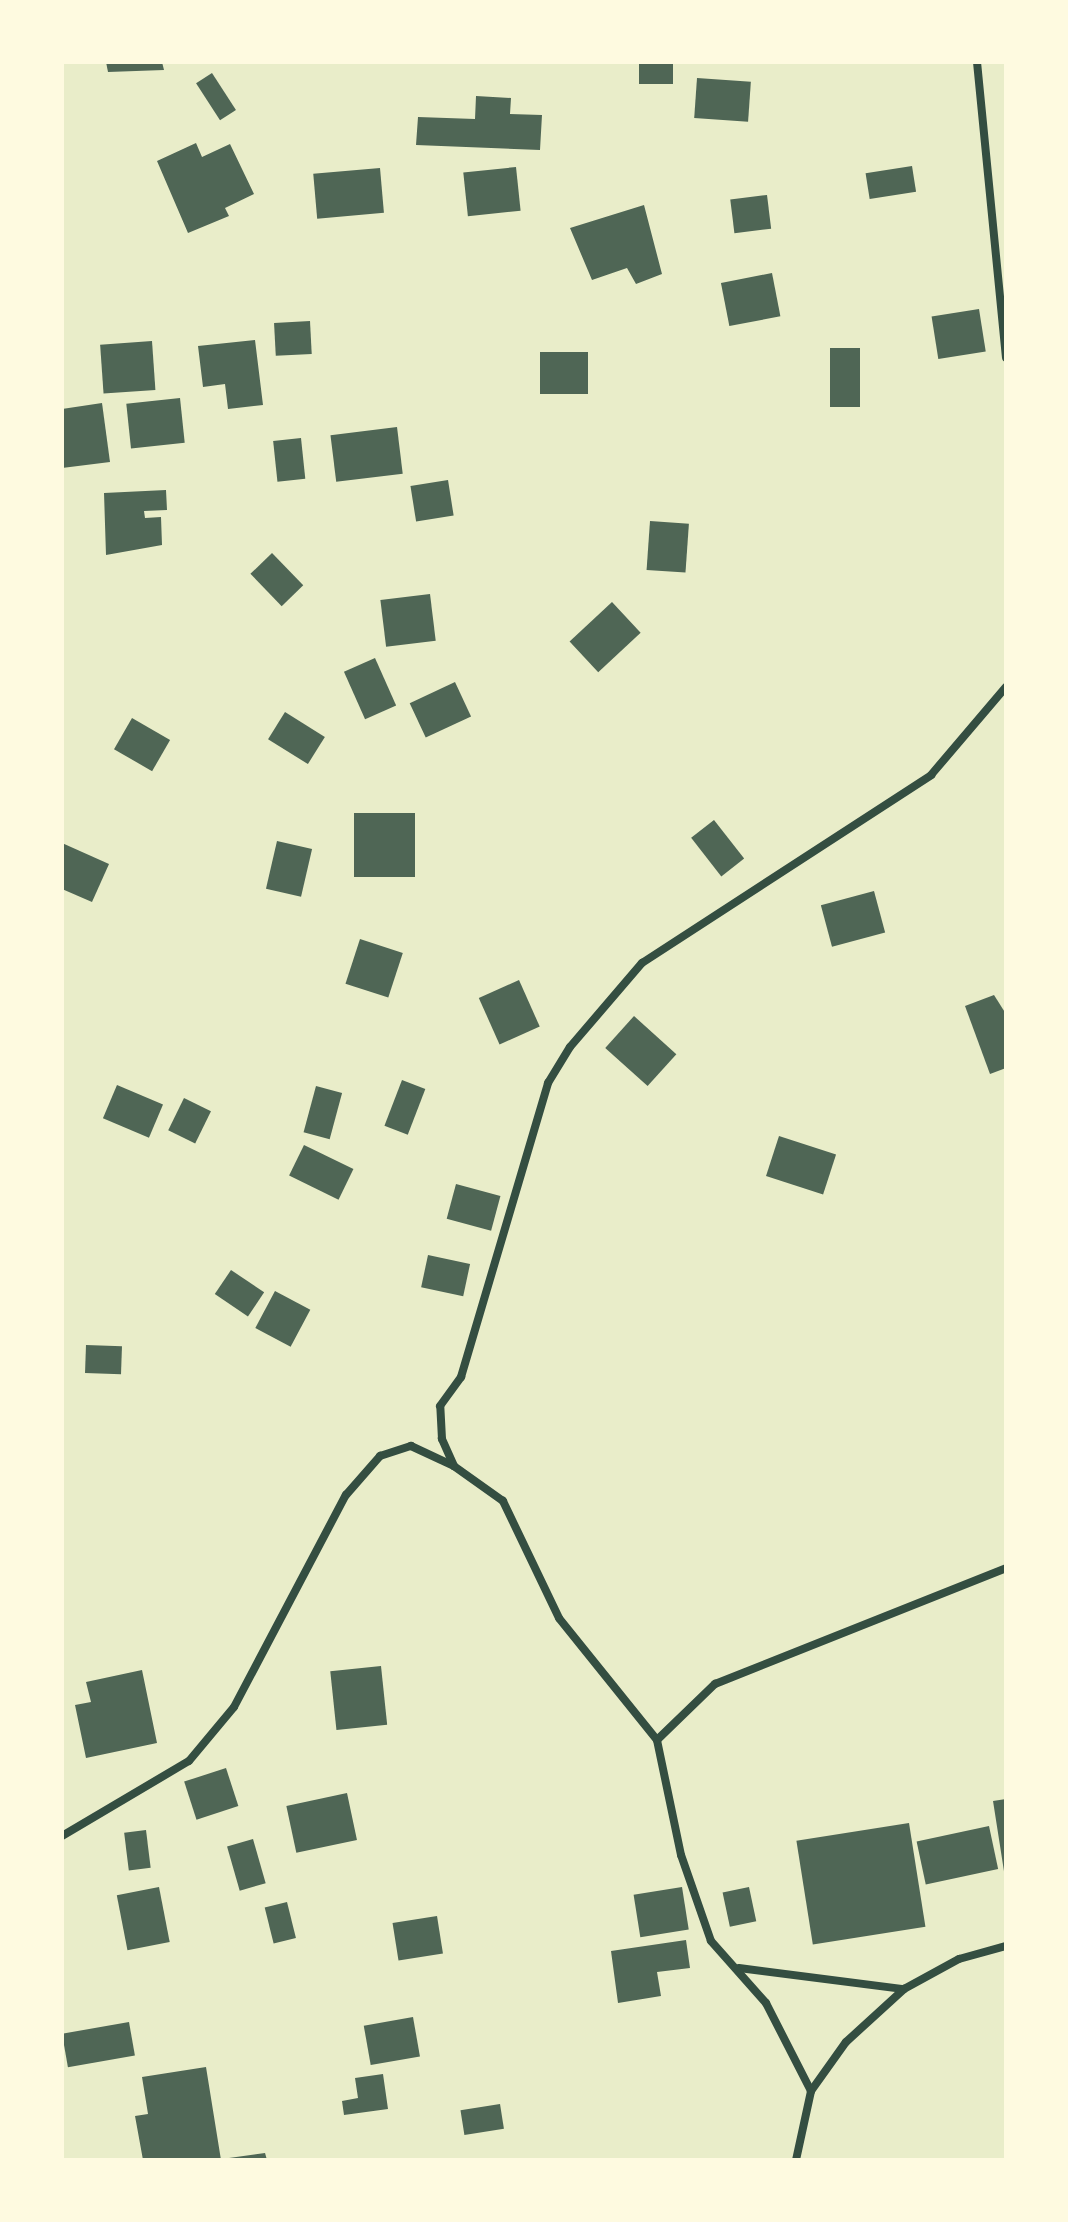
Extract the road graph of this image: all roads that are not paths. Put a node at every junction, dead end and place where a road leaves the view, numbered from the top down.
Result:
1 (977, 62) edge
2 (1006, 358) edge
3 (1006, 687) edge
4 (454, 1466) junction
5 (1006, 1568) edge
6 (657, 1740) junction
7 (62, 1836) edge
8 (1006, 1946) edge
9 (739, 1968) junction
10 (904, 1989) junction
11 (811, 2091) junction
12 (796, 2160) edge

1 - 2 street
3 - 4 street
4 - 6 street
4 - 7 street
5 - 6 street
6 - 9 street
8 - 10 street
9 - 10 street
9 - 11 street
10 - 11 street
11 - 12 street

